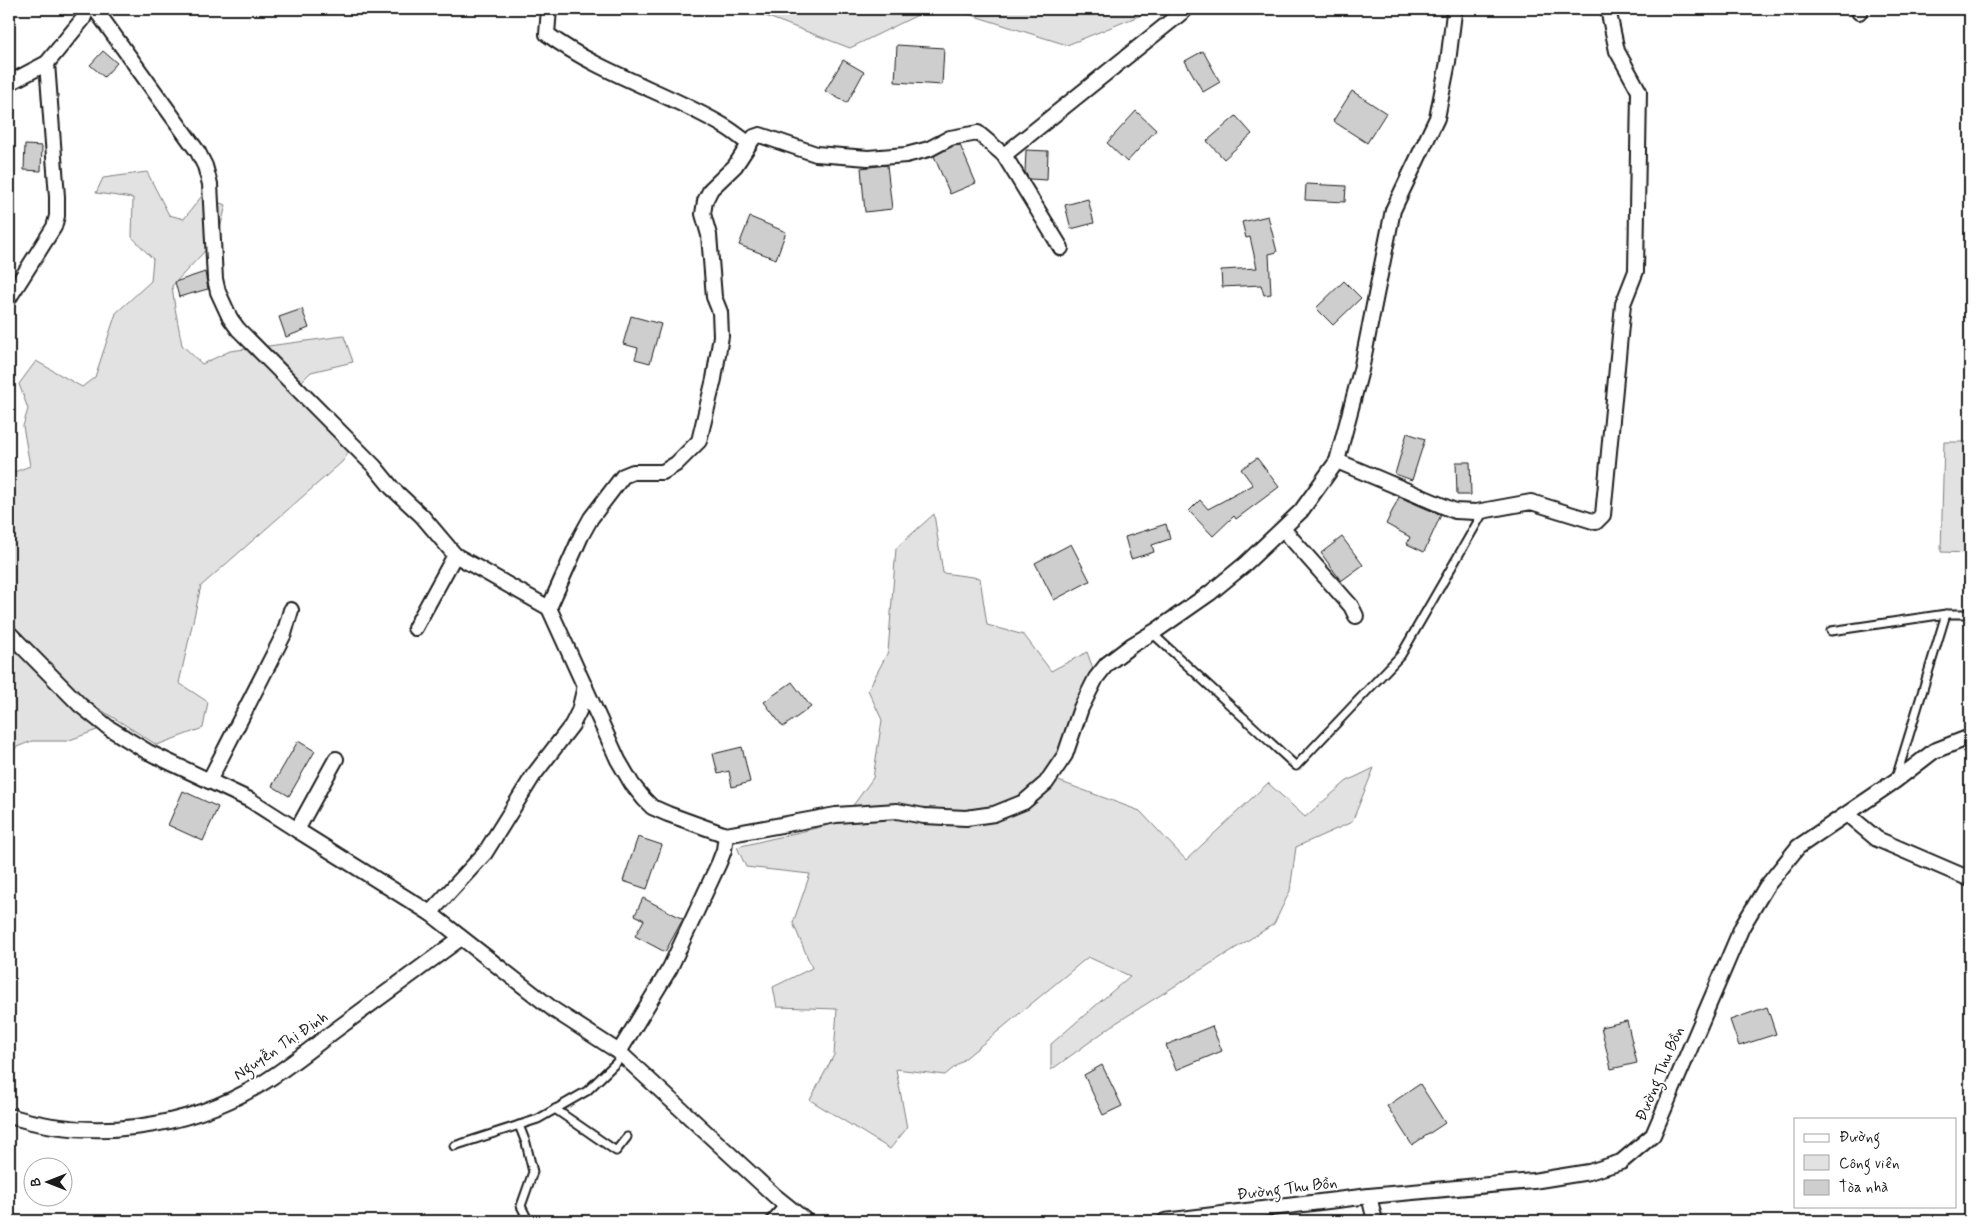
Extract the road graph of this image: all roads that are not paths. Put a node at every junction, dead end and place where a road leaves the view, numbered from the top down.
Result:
1 (87, 9) edge
2 (95, 9) edge
3 (549, 9) edge
4 (1186, 9) edge
5 (1453, 9) edge
6 (1608, 9) edge
7 (47, 63) junction
8 (9, 83) edge
9 (749, 144) junction
10 (1004, 155) junction
11 (1060, 248) dead end
12 (9, 298) edge
13 (1337, 461) junction
14 (1484, 511) junction
15 (1283, 530) junction
16 (455, 555) junction
17 (549, 608) junction
18 (291, 610) dead end
19 (1946, 614) junction
20 (1970, 614) edge
21 (1356, 616) dead end
22 (415, 628) dead end
23 (1831, 631) dead end
24 (9, 633) edge
25 (1152, 633) junction
26 (585, 686) junction
27 (1970, 737) edge
28 (336, 759) dead end
29 (209, 781) junction
30 (1896, 781) junction
31 (1847, 814) junction
32 (298, 830) junction
33 (726, 835) junction
34 (1970, 879) edge
35 (430, 914) junction
36 (461, 938) junction
37 (621, 1054) junction
38 (555, 1108) junction
39 (9, 1116) edge
40 (519, 1125) junction
41 (627, 1137) dead end
42 (454, 1146) dead end
43 (1370, 1196) junction
44 (787, 1206) junction
45 (526, 1221) edge
46 (774, 1221) edge
47 (806, 1221) edge
48 (1164, 1221) edge
49 (1375, 1221) edge

1 - 7 street
2 - 16 street
3 - 9 street
4 - 10 street
5 - 13 street
6 - 14 street
7 - 8 street
7 - 12 street
9 - 10 street
9 - 17 street
10 - 11 street
13 - 14 street
13 - 15 street
14 - 25 lane
15 - 21 street
15 - 25 street
16 - 17 street
16 - 22 street
17 - 26 street
18 - 29 street
19 - 20 lane
19 - 23 lane
19 - 30 lane
24 - 29 street
25 - 33 street
26 - 33 street
26 - 35 street
27 - 30 street, Đường Thu Bồn
28 - 32 street
29 - 32 street
30 - 31 street, Đường Thu Bồn
31 - 34 street
31 - 43 street, Đường Thu Bồn
32 - 35 street
33 - 37 street
35 - 36 street
36 - 37 street
36 - 39 street, Nguyễn Thị Định
37 - 38 lane
37 - 44 street
38 - 40 lane
38 - 41 lane
40 - 42 lane
40 - 45 lane
43 - 48 street, Đường Thu Bồn
43 - 49 street
44 - 46 street
44 - 47 street

